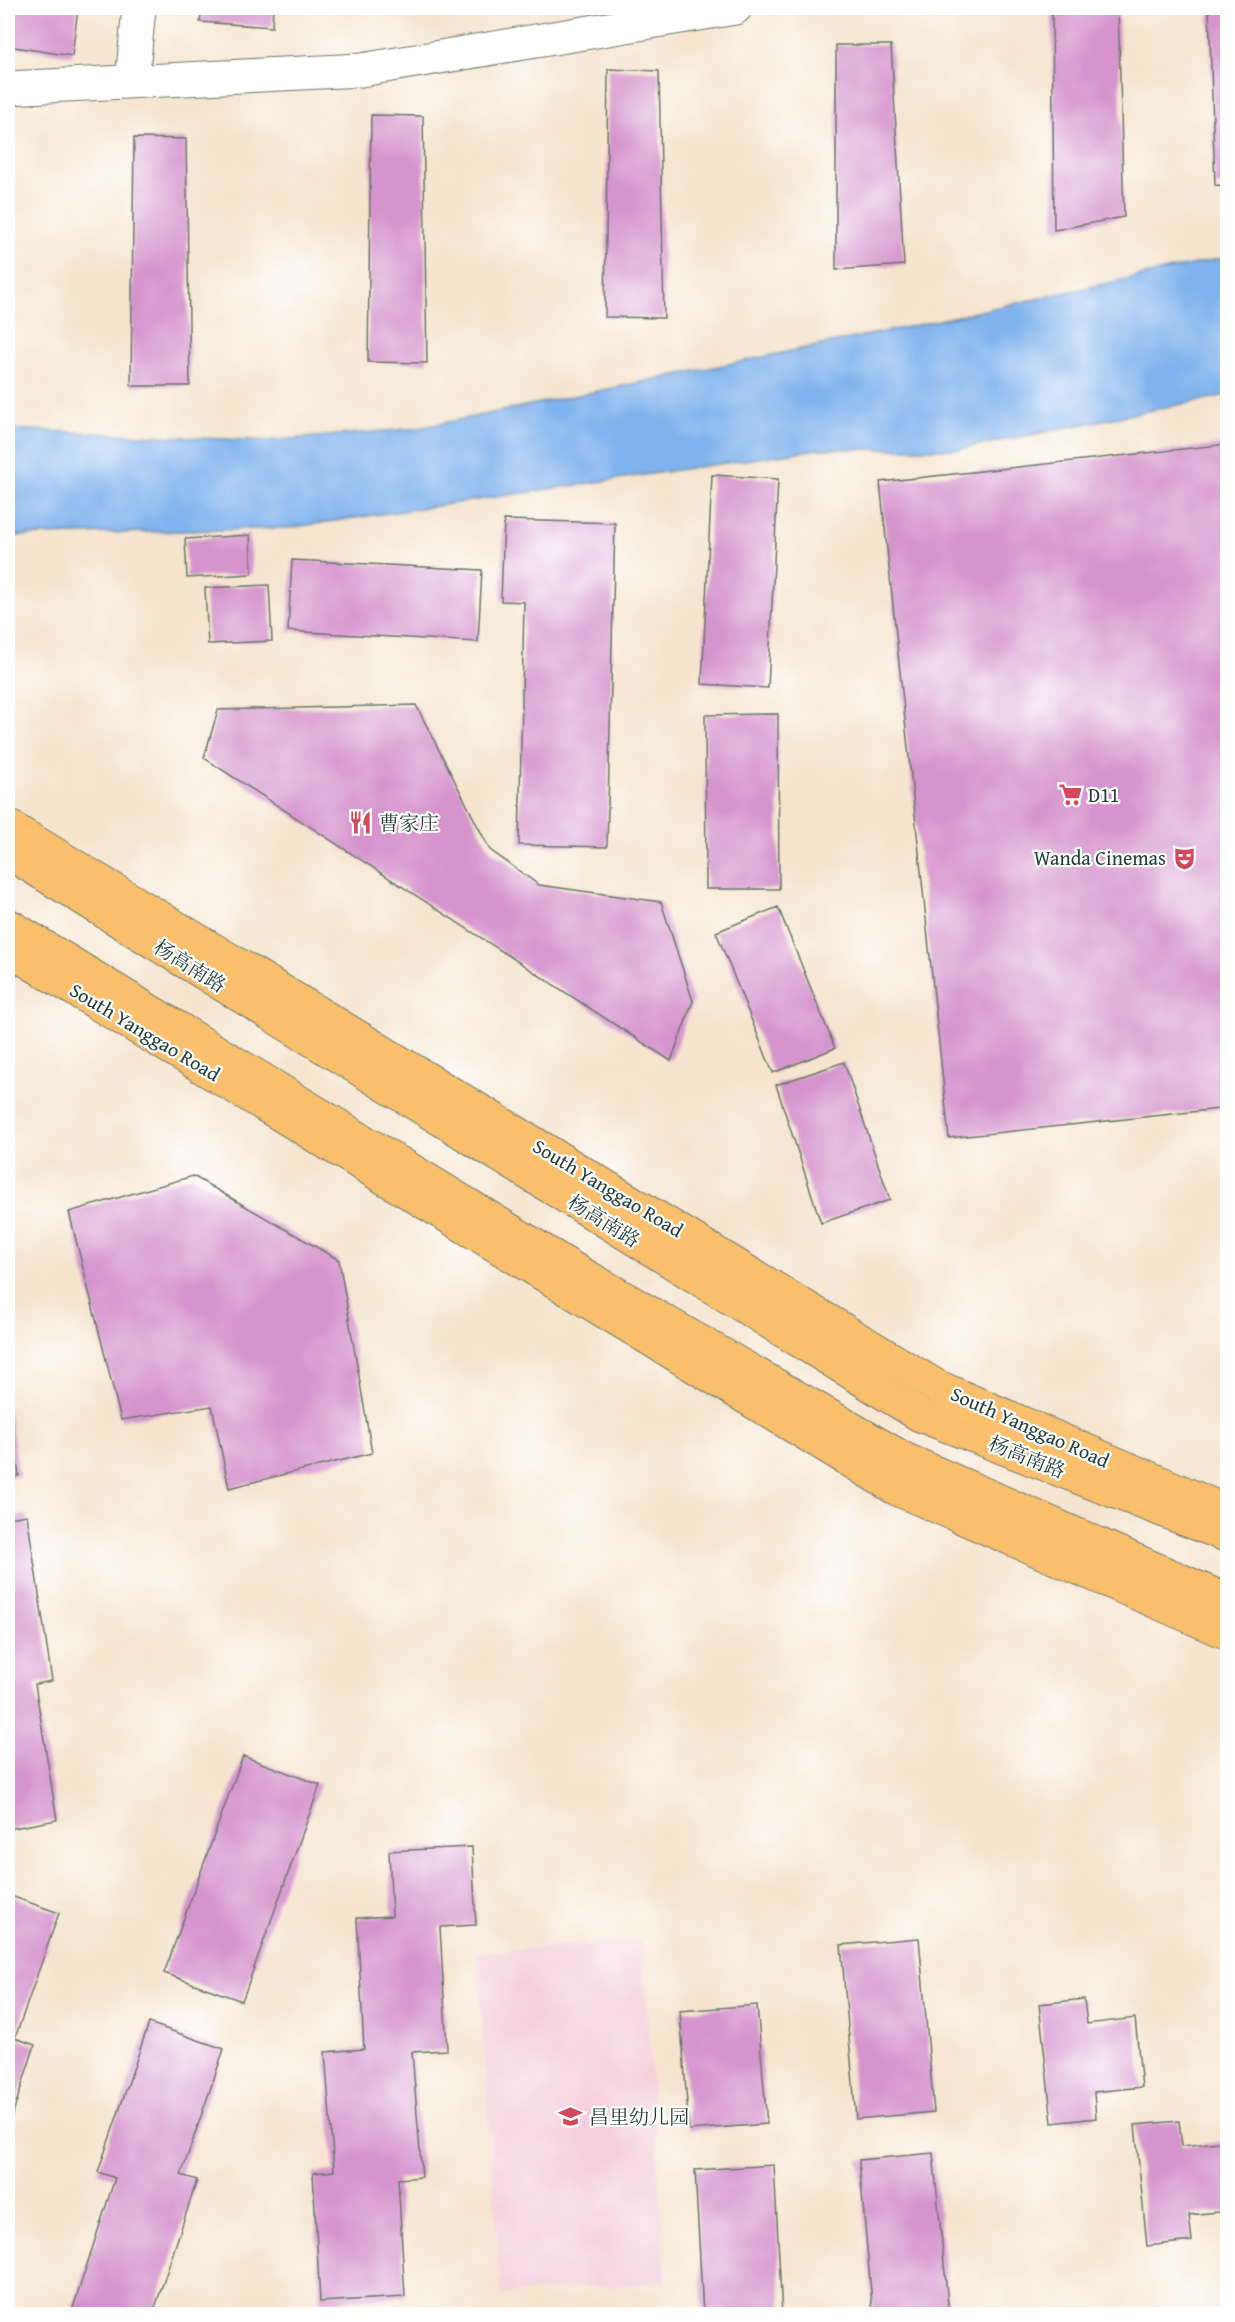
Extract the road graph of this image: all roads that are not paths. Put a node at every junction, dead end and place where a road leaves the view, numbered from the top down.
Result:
1 (139, 8) edge
2 (735, 8) edge
3 (132, 81) junction
4 (8, 88) edge
5 (8, 826) edge
6 (8, 852) edge
7 (8, 925) edge
8 (8, 949) edge
9 (1227, 1512) edge
10 (1227, 1536) edge
11 (1227, 1601) edge
12 (1227, 1633) edge

1 - 3 lane
2 - 3 lane
3 - 4 lane
5 - 9 main road, South Yanggao Road
6 - 10 main road, 杨高南路
7 - 11 main road
8 - 12 main road, South Yanggao Road

